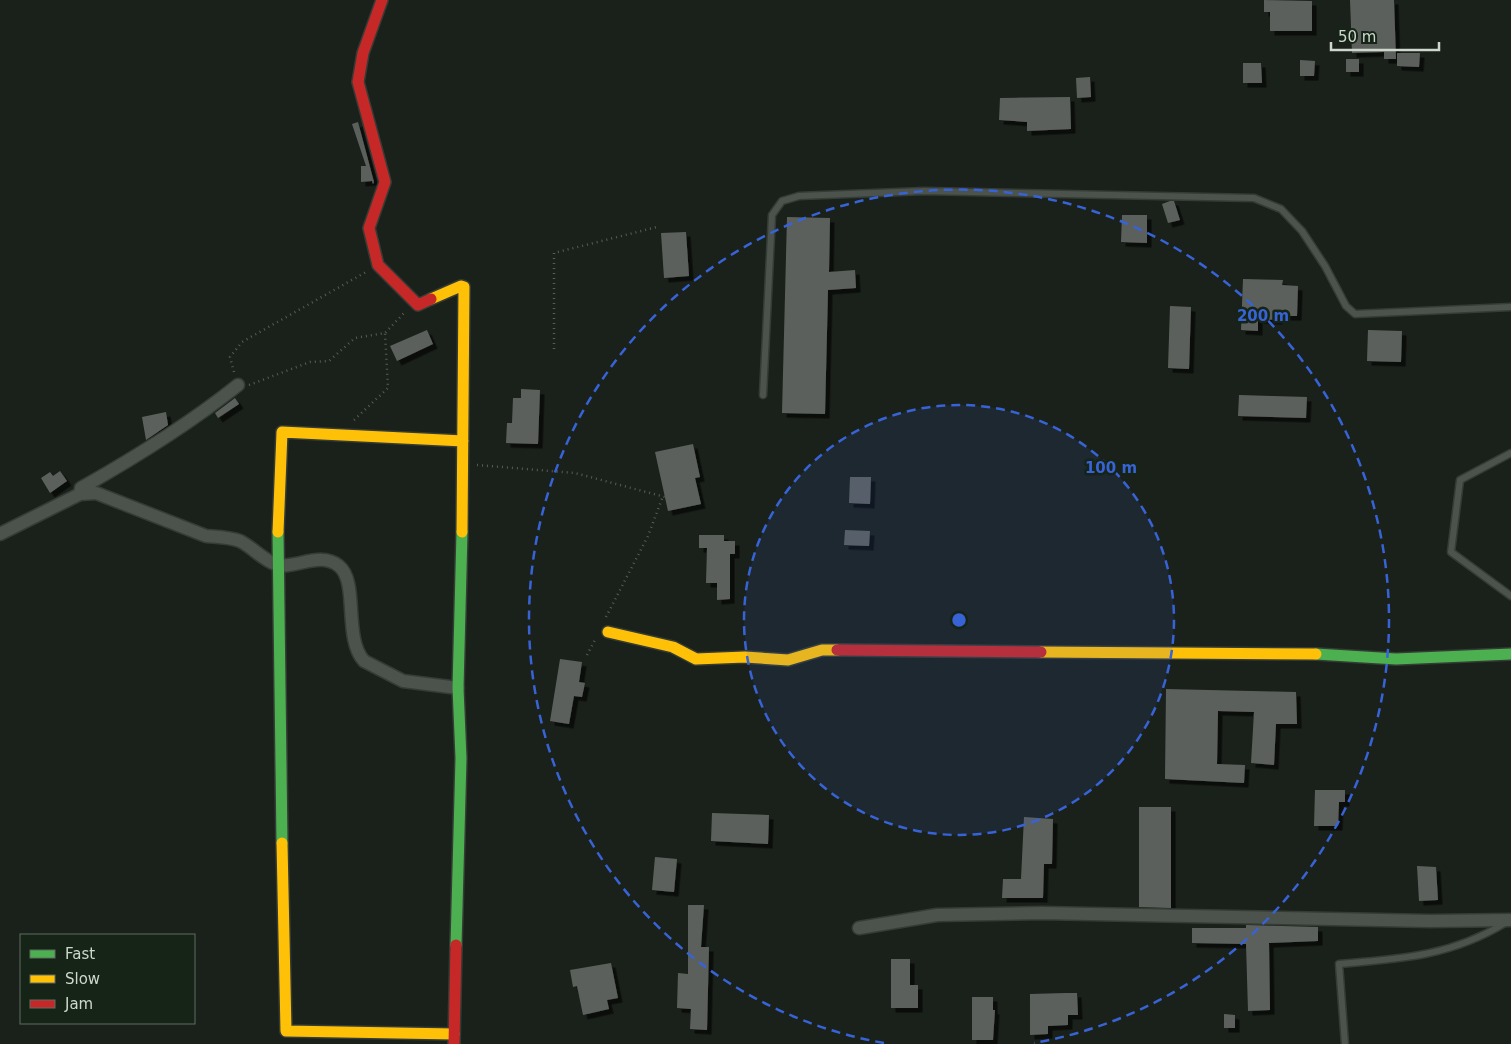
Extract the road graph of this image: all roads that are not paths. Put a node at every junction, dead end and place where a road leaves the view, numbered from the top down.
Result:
1 (382, 0) edge
2 (1511, 307) edge
3 (238, 385) road end
4 (763, 395) dead end
5 (463, 442) junction
6 (1511, 453) edge
7 (80, 494) junction
8 (0, 534) edge
9 (277, 565) junction
10 (1511, 596) edge
11 (608, 632) dead end
12 (1511, 654) edge
13 (458, 688) junction
14 (1511, 920) edge
15 (859, 928) dead end
16 (454, 1039) edge
17 (1345, 1044) edge

1 - 5 street
2 - 4 lane
3 - 7 street
5 - 9 street
5 - 13 street
6 - 10 lane
7 - 8 street
7 - 9 street
9 - 13 street
9 - 16 street
11 - 12 street
13 - 16 street
14 - 15 street
14 - 17 lane

